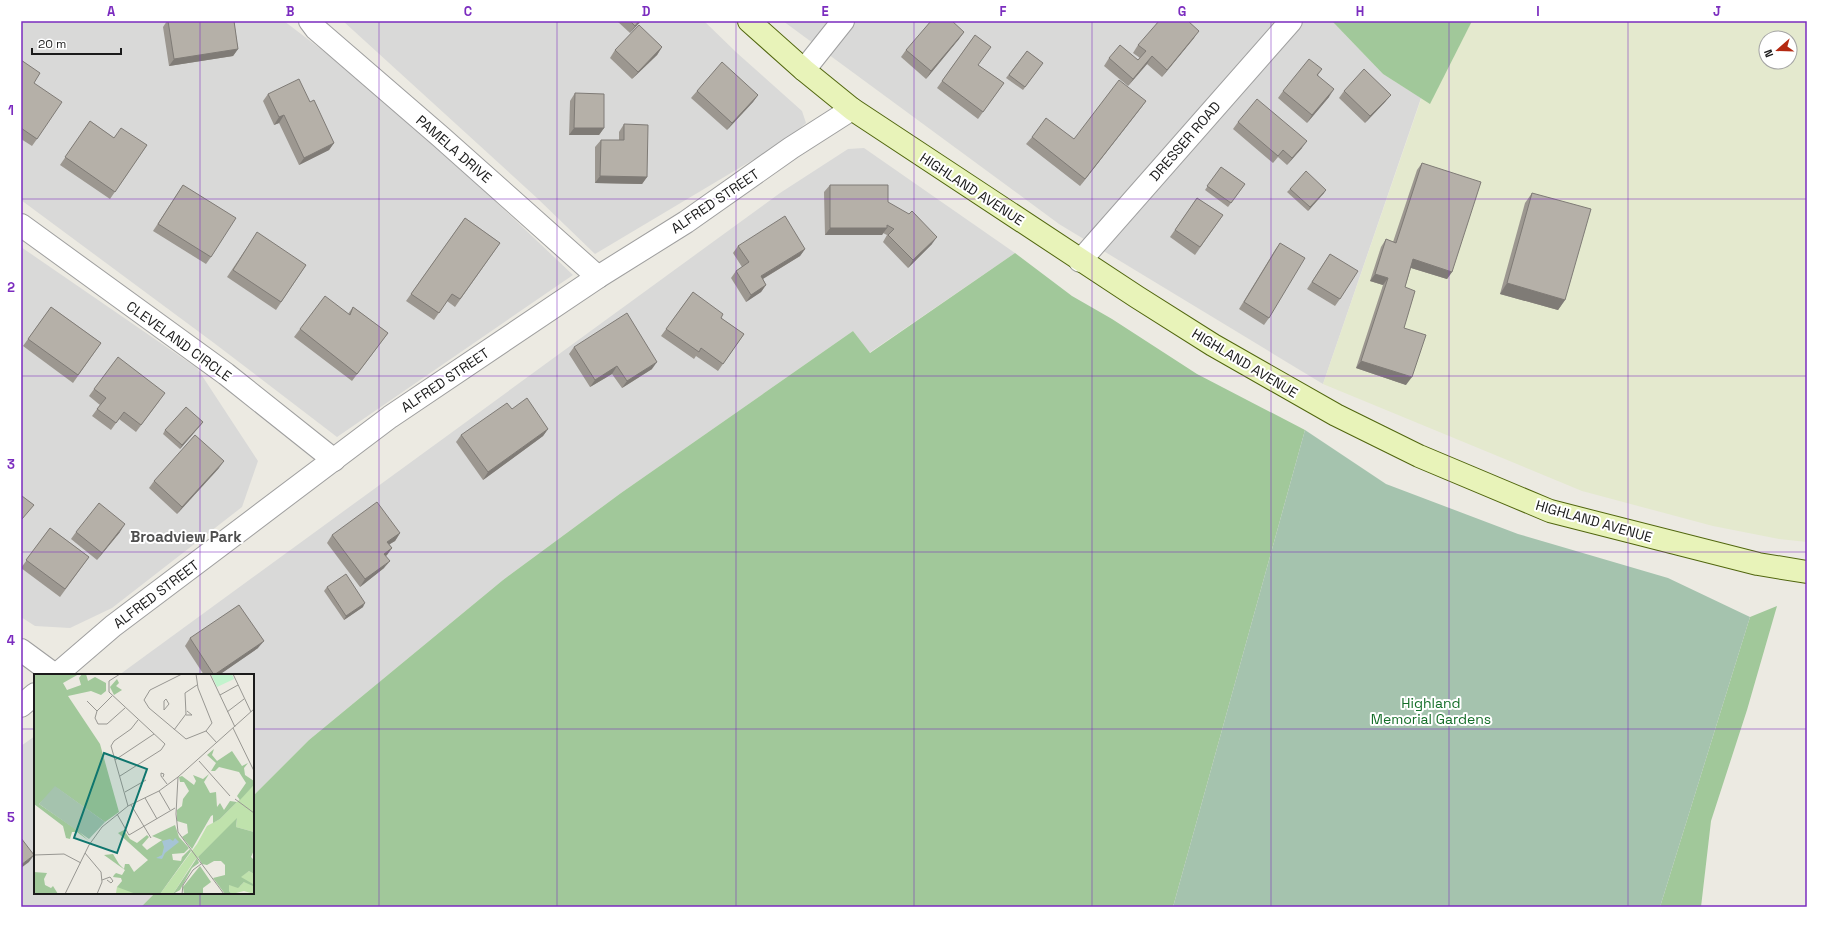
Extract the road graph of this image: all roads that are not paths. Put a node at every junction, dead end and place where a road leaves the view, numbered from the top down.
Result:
1 (310, 21) edge
2 (749, 21) edge
3 (843, 21) edge
4 (1291, 21) edge
5 (804, 70) junction
6 (852, 109) junction
7 (21, 225) edge
8 (1080, 261) junction
9 (598, 276) junction
10 (334, 460) junction
11 (1807, 572) edge
12 (21, 650) edge
13 (55, 674) edge
14 (57, 674) edge
15 (34, 695) edge
16 (21, 706) edge

1 - 9 street, PAMELA DRIVE
2 - 5 street, HIGHLAND AVENUE
3 - 5 street
4 - 8 street, DRESSER ROAD
5 - 6 street, HIGHLAND AVENUE
6 - 8 street, HIGHLAND AVENUE
6 - 9 street, ALFRED STREET
7 - 10 street, CLEVELAND CIRCLE
8 - 11 street, HIGHLAND AVENUE
9 - 10 street, ALFRED STREET
10 - 14 street, ALFRED STREET
12 - 13 street
15 - 16 street

